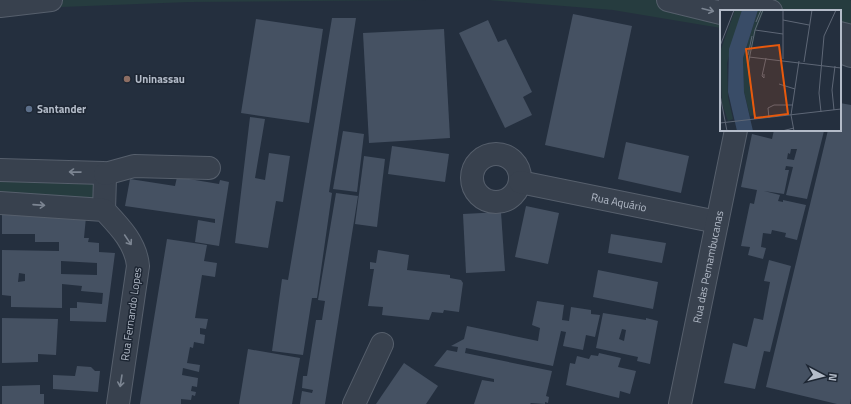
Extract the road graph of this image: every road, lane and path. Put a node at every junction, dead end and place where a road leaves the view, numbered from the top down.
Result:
1 (51, 0) edge
2 (668, 0) edge
3 (730, 0) edge
4 (0, 6) edge
5 (767, 10) edge
6 (720, 13) edge
7 (841, 33) edge
8 (851, 36) edge
9 (841, 52) edge
10 (851, 56) edge
11 (736, 131) edge
12 (209, 168) dead end
13 (0, 170) edge
14 (105, 174) junction
15 (520, 182) dead end
16 (0, 203) edge
17 (104, 210) junction
18 (717, 222) junction
19 (382, 344) dead end
20 (118, 404) edge
21 (354, 404) edge
22 (680, 404) edge

1 - 4 street
2 -> 6 street
3 - 5 street
7 - 8 street
9 - 10 street
11 - 18 street, Rua das Pernambucanas
12 - 14 street
14 -> 13 street
14 - 17 street
15 - 18 street, Rua Aquário
16 -> 17 street
17 -> 20 street, Rua Fernando Lopes
18 - 22 street, Rua das Pernambucanas
19 - 21 street

